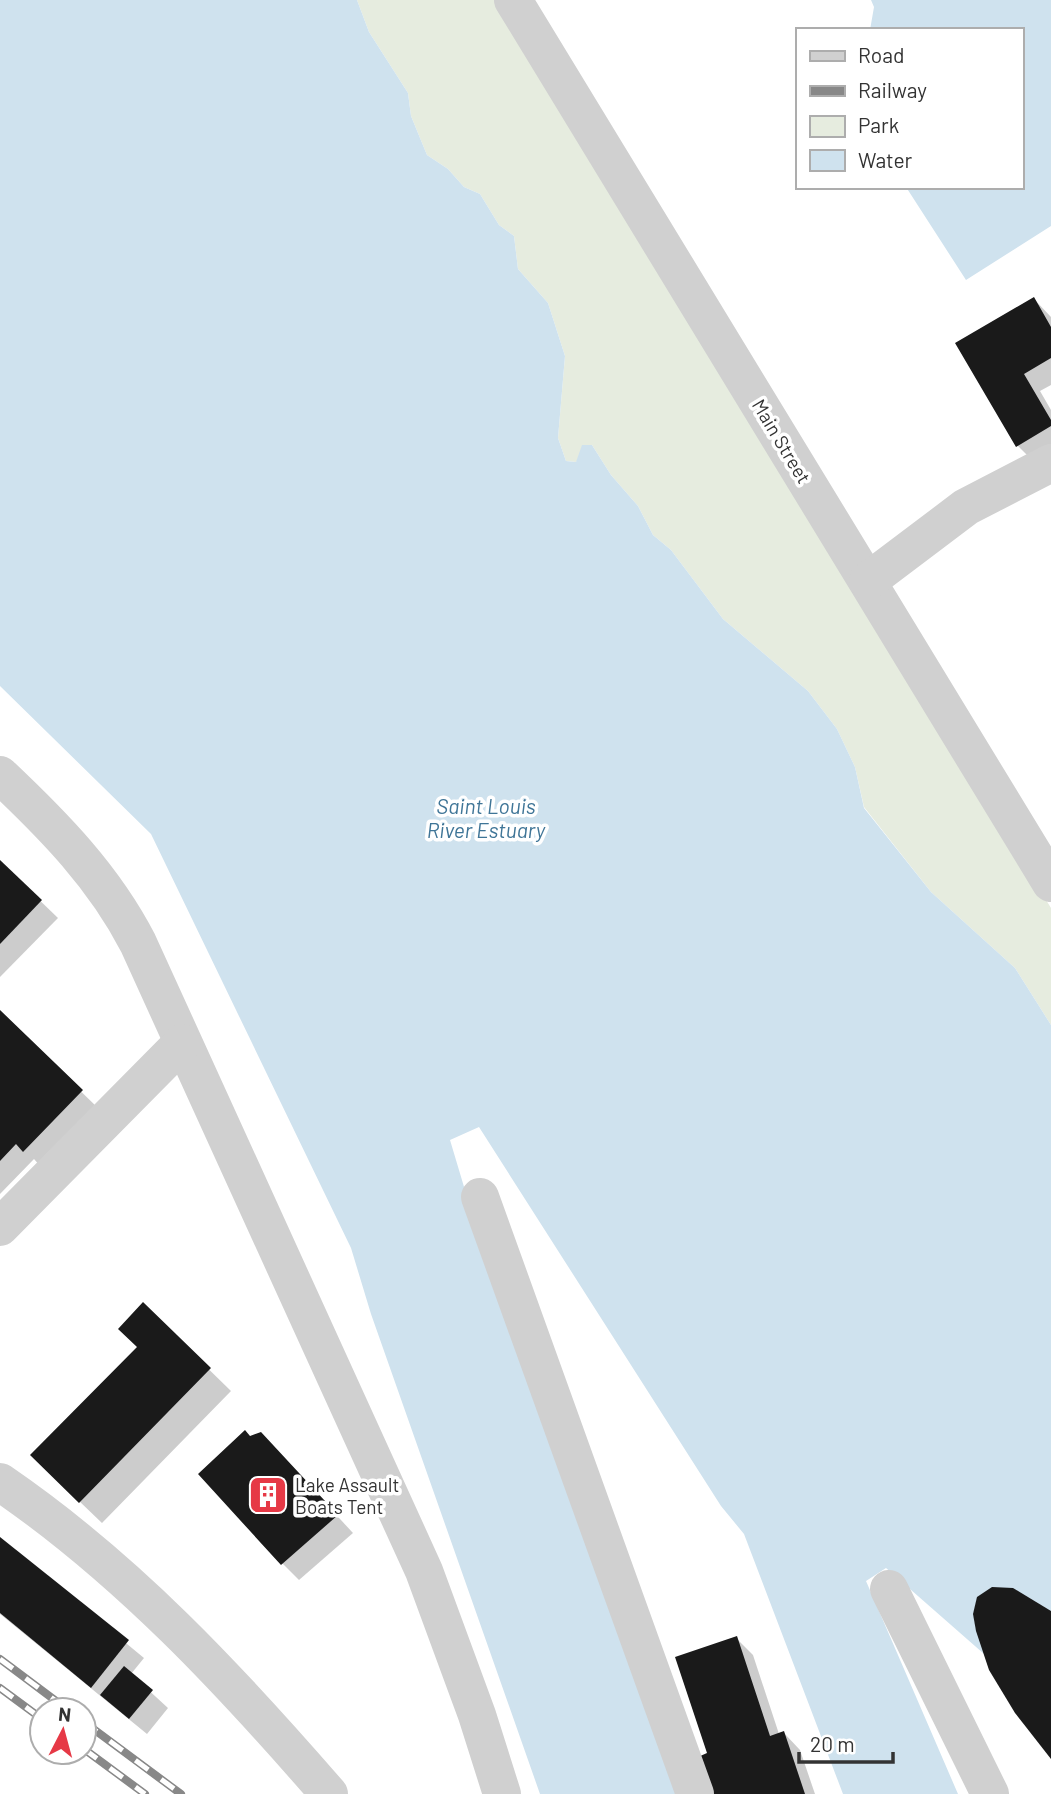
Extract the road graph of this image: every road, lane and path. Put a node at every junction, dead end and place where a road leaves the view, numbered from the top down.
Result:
1 (513, 0) edge
2 (1051, 463) edge
3 (868, 581) junction
4 (0, 775) edge
5 (1051, 883) edge
6 (183, 1043) junction
7 (480, 1196) dead end
8 (0, 1227) edge
9 (0, 1482) edge
10 (889, 1589) dead end
11 (329, 1794) edge
12 (502, 1794) edge
13 (695, 1794) edge
14 (990, 1794) edge

1 - 3 street, Main Street
2 - 3 street
3 - 5 street, Main Street
4 - 6 street
6 - 8 street
6 - 12 street
7 - 13 street
9 - 11 street
10 - 14 street

